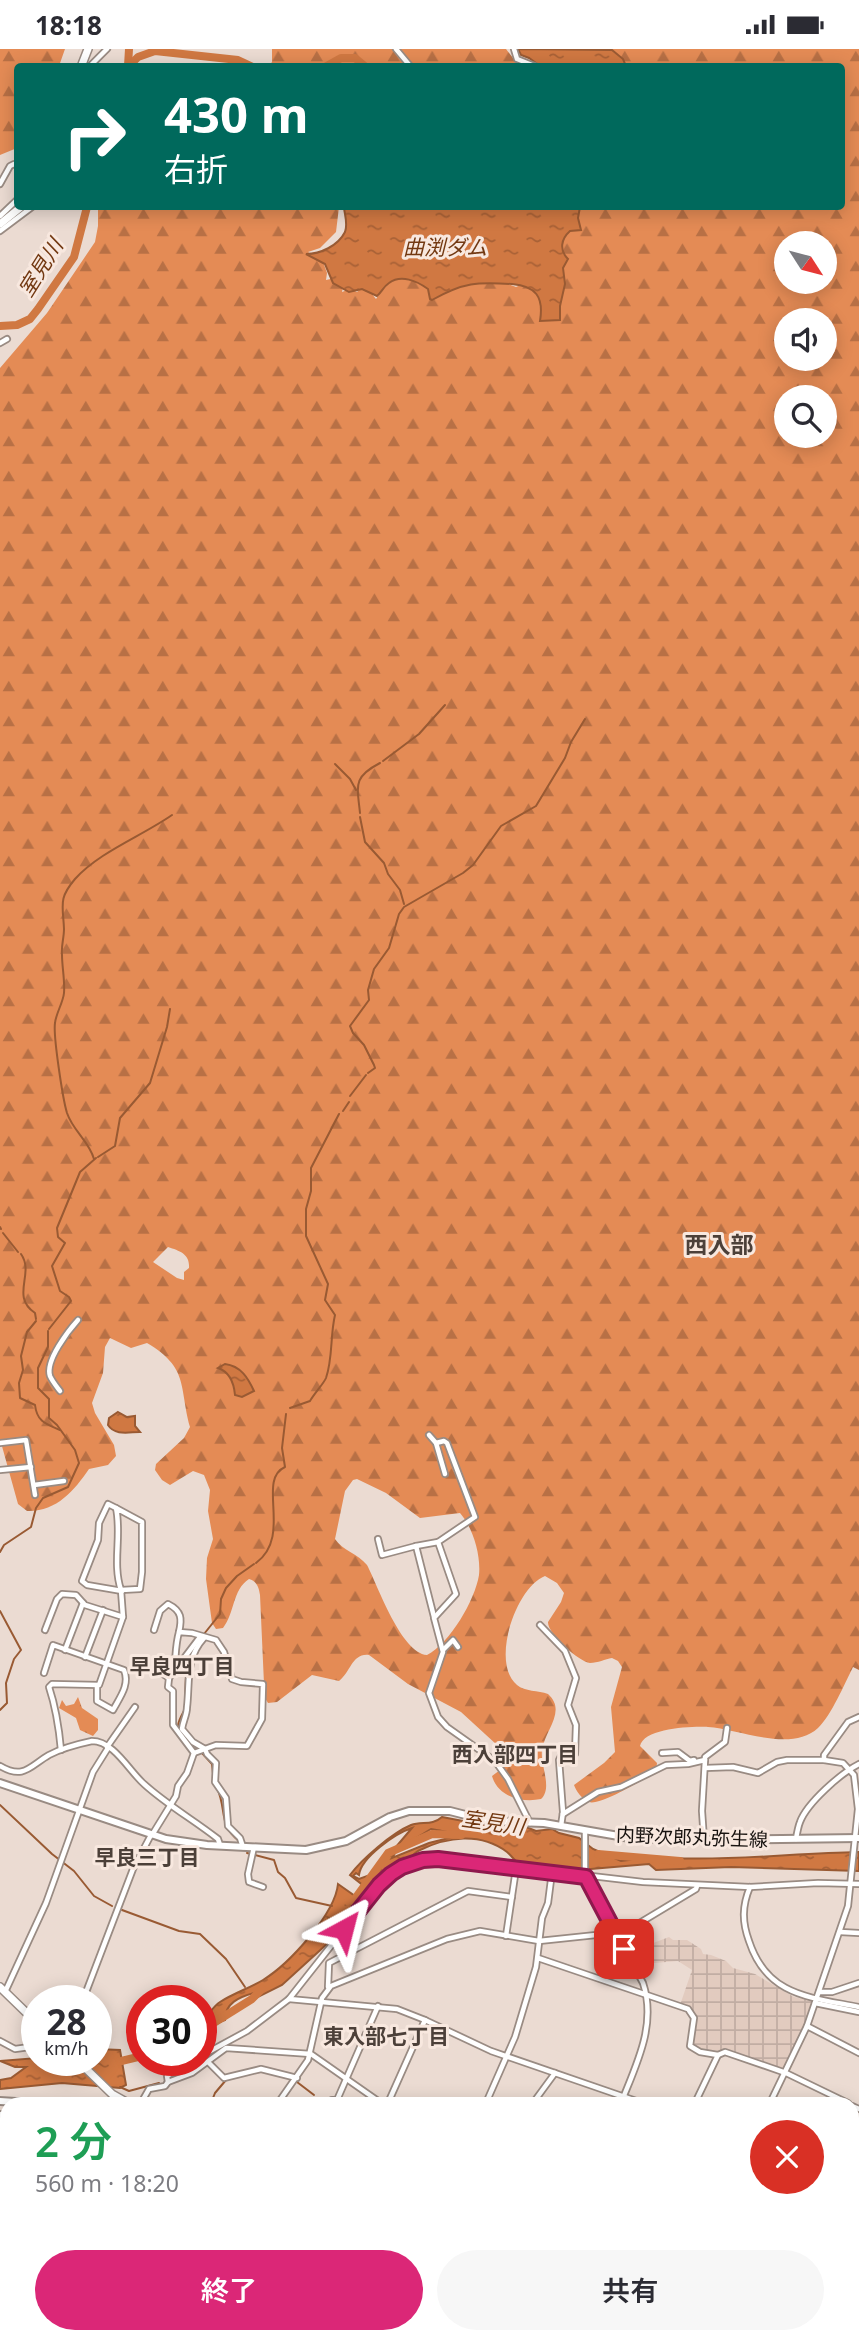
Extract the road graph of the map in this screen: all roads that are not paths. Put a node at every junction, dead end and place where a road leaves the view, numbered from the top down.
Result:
1 (107, 49) edge
2 (396, 49) edge
3 (514, 49) edge
4 (93, 63) edge
5 (408, 63) edge
6 (527, 63) edge
7 (14, 164) edge
8 (0, 184) edge
9 (14, 203) edge
10 (17, 210) edge
11 (28, 210) edge
12 (0, 216) edge
13 (0, 223) edge
14 (0, 231) edge
15 (8, 339) dead end
16 (0, 343) edge
17 (78, 1320) dead end
18 (60, 1391) dead end
19 (429, 1435) dead end
20 (0, 1443) edge
21 (436, 1443) junction
22 (31, 1467) junction
23 (0, 1470) edge
24 (445, 1474) dead end
25 (64, 1481) dead end
26 (33, 1485) junction
27 (35, 1495) dead end
28 (116, 1507) junction
29 (378, 1539) dead end
30 (438, 1542) junction
31 (416, 1546) junction
32 (121, 1590) junction
33 (83, 1603) junction
34 (103, 1610) junction
35 (123, 1617) junction
36 (434, 1618) junction
37 (540, 1625) dead end
38 (44, 1630) dead end
39 (154, 1630) dead end
40 (179, 1632) junction
41 (202, 1637) junction
42 (458, 1647) dead end
43 (65, 1650) junction
44 (443, 1650) junction
45 (85, 1657) junction
46 (107, 1664) junction
47 (155, 1669) dead end
48 (174, 1672) junction
49 (44, 1673) dead end
50 (169, 1678) junction
51 (97, 1686) junction
52 (135, 1707) dead end
53 (858, 1720) edge
54 (727, 1728) dead end
55 (108, 1747) junction
56 (205, 1749) junction
57 (61, 1750) junction
58 (194, 1753) junction
59 (662, 1753) dead end
60 (705, 1758) junction
61 (824, 1760) junction
62 (859, 1764) edge
63 (0, 1766) edge
64 (705, 1768) junction
65 (850, 1769) junction
66 (0, 1784) edge
67 (170, 1805) junction
68 (858, 1809) edge
69 (78, 1810) junction
70 (563, 1814) junction
71 (530, 1823) junction
72 (561, 1826) junction
73 (586, 1833) junction
74 (152, 1835) junction
75 (704, 1840) junction
76 (796, 1840) junction
77 (855, 1841) edge
78 (220, 1845) junction
79 (243, 1847) junction
80 (253, 1853) junction
81 (516, 1869) junction
82 (552, 1872) junction
83 (586, 1875) junction
84 (852, 1882) junction
85 (859, 1884) edge
86 (698, 1886) junction
87 (263, 1887) dead end
88 (750, 1887) junction
89 (512, 1897) junction
90 (840, 1932) junction
91 (615, 1933) junction
92 (859, 1933) edge
93 (506, 1935) junction
94 (539, 1941) junction
95 (538, 1958) junction
96 (859, 1983) edge
97 (89, 1985) edge
98 (328, 1988) junction
99 (2, 1989) edge
100 (646, 1995) junction
101 (817, 1998) junction
102 (289, 1999) junction
103 (321, 2002) junction
104 (378, 2006) junction
105 (21, 2007) edge
106 (859, 2010) edge
107 (425, 2020) junction
108 (807, 2026) junction
109 (0, 2041) edge
110 (217, 2047) edge
111 (21, 2048) edge
112 (859, 2053) edge
113 (309, 2054) junction
114 (217, 2055) edge
115 (718, 2055) junction
116 (506, 2056) junction
117 (217, 2071) edge
118 (555, 2073) junction
119 (786, 2073) junction
120 (93, 2076) edge
121 (167, 2076) edge
122 (184, 2076) edge
123 (297, 2078) junction
124 (346, 2079) junction
125 (169, 2082) junction
126 (115, 2097) edge
127 (144, 2097) edge
128 (283, 2097) edge
129 (338, 2097) edge
130 (372, 2097) edge
131 (391, 2097) edge
132 (489, 2097) edge
133 (537, 2097) edge
134 (624, 2097) joint
135 (698, 2097) edge
136 (773, 2097) edge
137 (835, 2097) edge

1 - 4 street
2 - 5 street
3 - 6 street
7 - 8 street
9 - 12 street
10 - 13 highway
11 - 14 street
15 - 16 street
17 - 18 street
19 - 21 street
20 - 22 street
21 - 24 street
21 - 30 street
22 - 23 street
22 - 26 street
25 - 26 street
26 - 27 street
28 - 32 street
28 - 32 street
28 - 32 street
29 - 31 street
30 - 31 street
30 - 36 street
31 - 36 street
32 - 35 street
33 - 34 street
33 - 38 street
33 - 43 street
34 - 35 street
34 - 45 street
35 - 46 street
36 - 44 street
37 - 70 street
39 - 40 street
40 - 41 street
40 - 48 street
41 - 48 street
41 - 56 street
41 - 56 street
42 - 44 street
43 - 45 street
43 - 49 street
44 - 71 street
45 - 46 street
46 - 51 street
46 - 51 street
47 - 50 street
48 - 50 street
50 - 58 street
51 - 57 street
52 - 55 street
53 - 61 street
54 - 60 street
55 - 57 street
55 - 67 street
55 - 69 street
56 - 58 street
56 - 79 street
57 - 63 street
58 - 67 street
59 - 60 street
60 - 64 street
60 - 70 street
61 - 64 street
61 - 65 street
62 - 65 street
64 - 75 street
65 - 68 street
65 - 76 street
66 - 69 main road, 内野次郎丸弥生線
67 - 74 street
67 - 78 street
68 - 77 street
69 - 74 main road, 内野次郎丸弥生線
69 - 99 street
70 - 72 street
71 - 72 main road, 内野次郎丸弥生線
71 - 80 main road, 内野次郎丸弥生線
72 - 73 main road, 内野次郎丸弥生線
73 - 75 main road, 内野次郎丸弥生線
73 - 83 street
74 - 78 main road, 内野次郎丸弥生線
74 - 97 street
75 - 76 main road, 内野次郎丸弥生線
76 - 77 main road, 内野次郎丸弥生線
77 - 84 street
78 - 79 main road, 内野次郎丸弥生線
79 - 80 main road, 内野次郎丸弥生線
80 - 87 street
81 - 82 street
81 - 89 street
81 - 102 street
82 - 83 street
82 - 94 street
83 - 86 street
83 - 91 street
84 - 85 street
84 - 88 street
84 - 90 street
86 - 88 street
86 - 91 street
88 - 101 street
89 - 93 street
89 - 98 street
90 - 92 street
90 - 101 street
91 - 94 street
91 - 100 street
93 - 94 street
93 - 98 street
94 - 95 street
95 - 100 street
95 - 116 street
96 - 101 street
98 - 103 street
99 - 105 highway
100 - 115 street
100 - 134 street
101 - 106 street
101 - 108 street
102 - 103 street
102 - 110 street
103 - 104 street
103 - 113 street
104 - 107 street
104 - 124 street
107 - 116 street
107 - 131 street
108 - 112 street
108 - 119 street
109 - 111 street
113 - 114 street
113 - 123 street
113 - 124 street
115 - 119 street
115 - 135 street
116 - 118 street
116 - 132 street
117 - 123 street
118 - 133 street
118 - 134 street
119 - 136 street
119 - 137 street
120 - 126 highway
121 - 125 street
122 - 125 street
123 - 128 street
124 - 129 street
124 - 130 street
125 - 127 street

